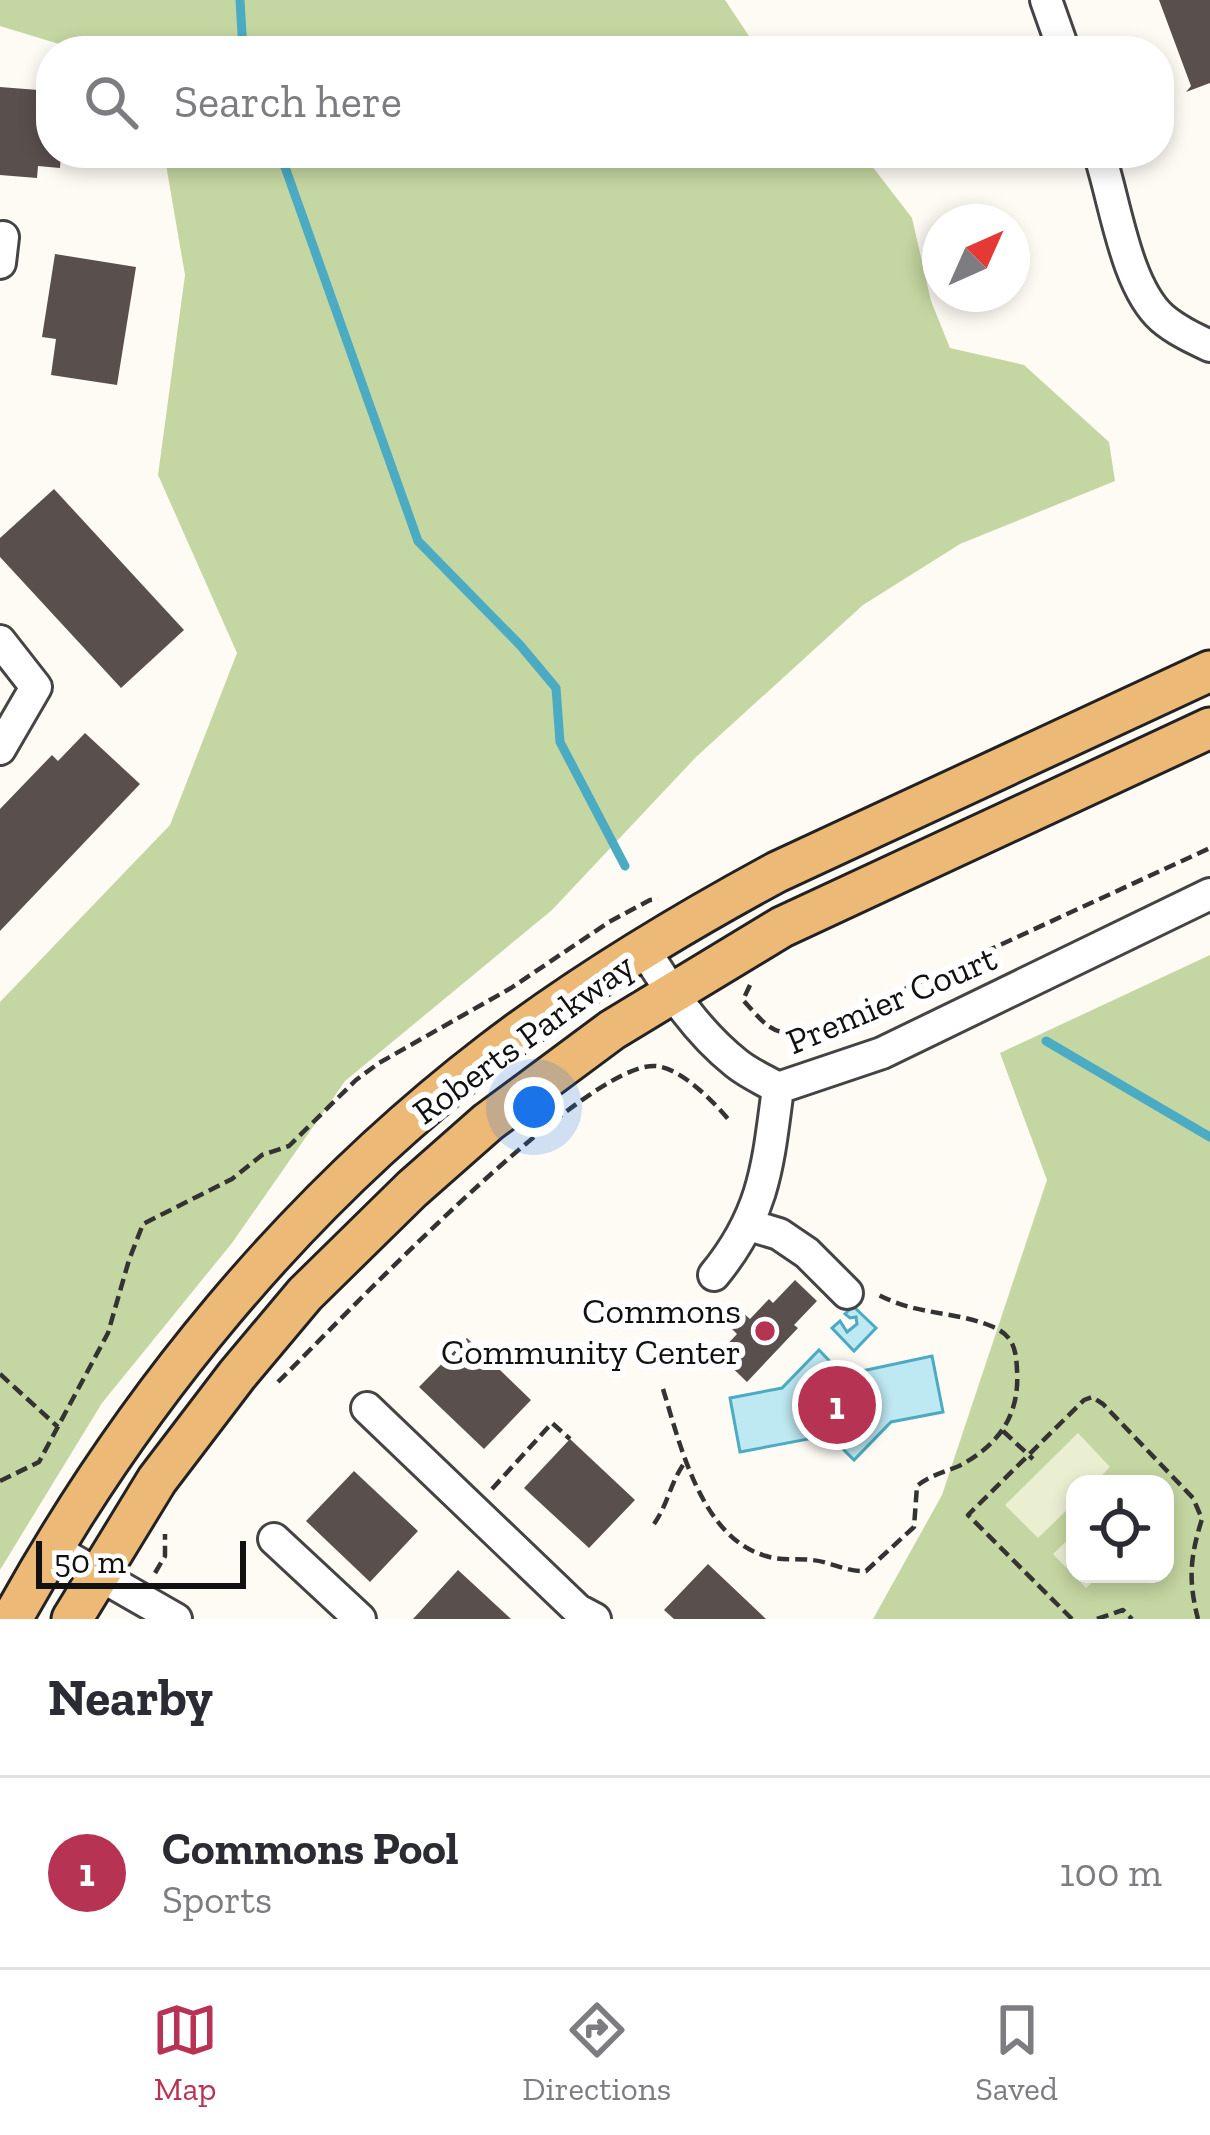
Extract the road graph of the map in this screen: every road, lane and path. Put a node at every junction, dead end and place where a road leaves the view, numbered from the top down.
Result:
1 (1046, 0) edge
2 (1059, 36) edge
3 (1103, 168) edge
4 (0, 238) edge
5 (0, 263) edge
6 (1210, 346) edge
7 (0, 641) edge
8 (1210, 671) edge
9 (1210, 728) edge
10 (0, 749) edge
11 (1210, 848) edge
12 (1210, 894) edge
13 (662, 898) dead end
14 (644, 949) junction
15 (754, 978) dead end
16 (672, 994) junction
17 (778, 1088) junction
18 (729, 1120) dead end
19 (749, 1225) junction
20 (714, 1275) dead end
21 (839, 1285) joint
22 (0, 1374) edge
23 (663, 1389) dead end
24 (270, 1390) dead end
25 (367, 1408) dead end
26 (58, 1427) junction
27 (1004, 1431) junction
28 (570, 1439) dead end
29 (1030, 1457) junction
30 (686, 1462) junction
31 (0, 1480) edge
32 (472, 1510) junction
33 (653, 1524) dead end
34 (164, 1530) dead end
35 (274, 1539) dead end
36 (52, 1547) junction
37 (165, 1556) dead end
38 (98, 1573) junction
39 (12, 1619) edge
40 (72, 1619) edge
41 (176, 1619) edge
42 (360, 1619) edge
43 (595, 1619) edge
44 (1072, 1619) edge
45 (1097, 1619) edge
46 (1132, 1619) edge
47 (1198, 1619) edge

1 - 2 street
3 - 6 street
4 - 5 street
7 - 10 street
8 - 14 main road, Roberts Parkway
9 - 16 main road, Roberts Parkway
11 - 15 path
12 - 17 street, Premier Court
13 - 26 path
14 - 16 street, Premier Court
14 - 36 main road, Roberts Parkway
16 - 17 street, Premier Court
16 - 38 main road, Roberts Parkway
17 - 19 street
18 - 24 path
19 - 20 street
19 - 21 street
21 - 27 path
22 - 26 path
23 - 30 path
25 - 32 street
26 - 31 path
27 - 29 path
27 - 30 path
28 - 32 path
29 - 44 path
29 - 47 path
30 - 33 path
32 - 43 street
34 - 37 path
35 - 42 street
36 - 38 street
36 - 39 main road, Roberts Parkway
38 - 40 main road, Roberts Parkway
38 - 41 street
45 - 46 path

